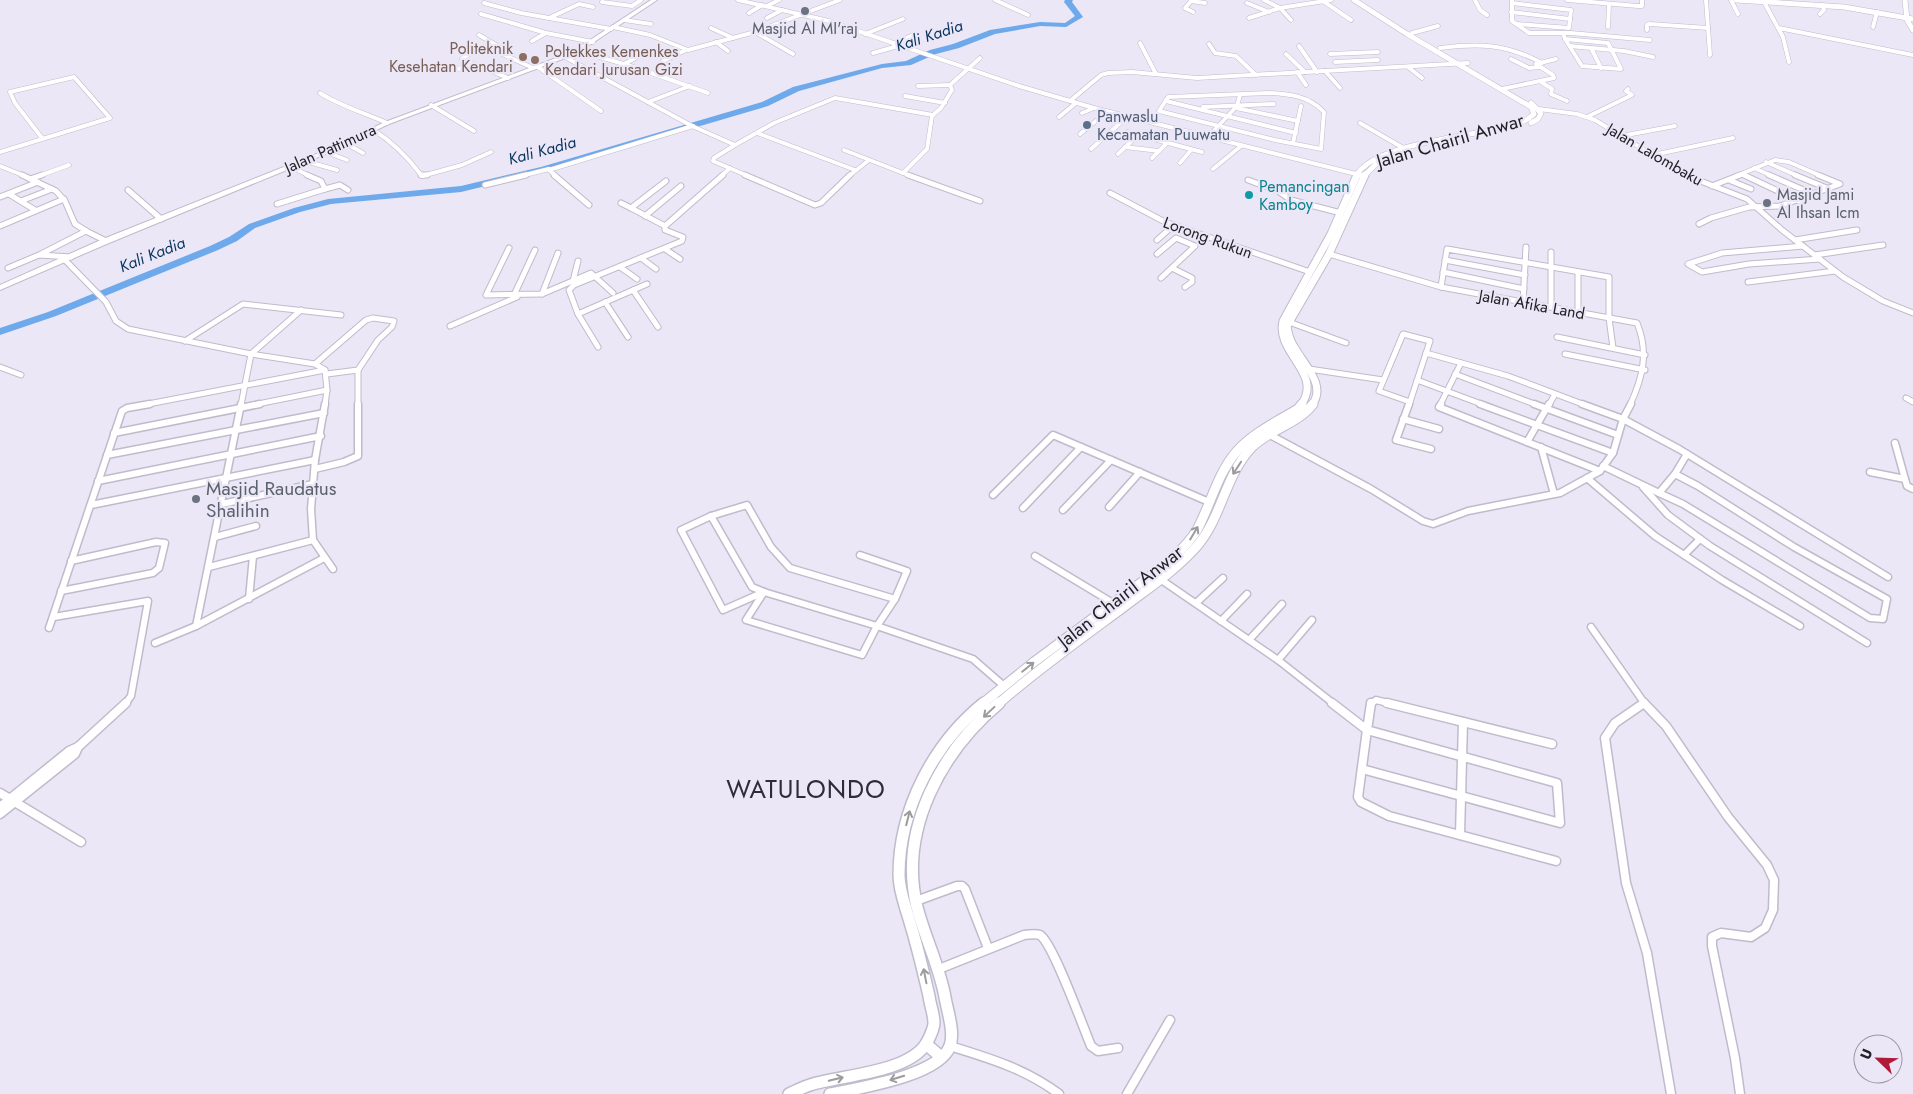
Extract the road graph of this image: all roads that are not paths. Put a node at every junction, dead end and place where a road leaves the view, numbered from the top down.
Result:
1 (641, 0) edge
2 (654, 0) edge
3 (738, 0) edge
4 (779, 0) edge
5 (840, 0) edge
6 (995, 0) edge
7 (1264, 0) edge
8 (1322, 0) edge
9 (1331, 0) edge
10 (1355, 0) edge
11 (1476, 0) edge
12 (1567, 0) edge
13 (1572, 0) edge
14 (1642, 0) edge
15 (1706, 0) edge
16 (1731, 0) edge
17 (1736, 0) edge
18 (1742, 0) edge
19 (1905, 0) edge
20 (1909, 0) edge
21 (1191, 1) edge
22 (1763, 1) edge
23 (602, 2) dead end
24 (1512, 2) edge
25 (484, 3) dead end
26 (1205, 3) dead end
27 (1247, 3) dead end
28 (1609, 4) junction
29 (762, 5) junction
30 (1822, 5) junction
31 (593, 6) dead end
32 (767, 6) junction
33 (1280, 8) junction
34 (782, 10) junction
35 (1571, 10) junction
36 (1193, 12) dead end
37 (1269, 12) junction
38 (1511, 12) junction
39 (1877, 12) junction
40 (749, 13) dead end
41 (481, 14) dead end
42 (1738, 14) dead end
43 (1820, 14) dead end
44 (804, 15) junction
45 (1486, 15) dead end
46 (1028, 16) dead end
47 (1907, 17) junction
48 (1913, 17) edge
49 (549, 18) junction
50 (767, 18) dead end
51 (1250, 18) dead end
52 (903, 19) dead end
53 (624, 20) junction
54 (1291, 20) dead end
55 (1351, 20) dead end
56 (1570, 20) junction
57 (651, 24) dead end
58 (1516, 24) junction
59 (1438, 26) dead end
60 (1608, 27) dead end
61 (1873, 27) dead end
62 (612, 28) junction
63 (711, 28) dead end
64 (1708, 28) junction
65 (1779, 28) junction
66 (1647, 30) dead end
67 (1913, 30) edge
68 (755, 32) junction
69 (546, 33) junction
70 (1412, 33) junction
71 (1563, 33) junction
72 (865, 34) junction
73 (913, 34) dead end
74 (479, 35) dead end
75 (733, 38) junction
76 (1566, 39) junction
77 (532, 40) dead end
78 (1650, 40) dead end
79 (593, 42) junction
80 (716, 42) junction
81 (1140, 43) dead end
82 (893, 44) junction
83 (1210, 44) dead end
84 (899, 46) junction
85 (1299, 46) dead end
86 (1570, 46) junction
87 (1440, 48) junction
88 (1591, 48) junction
89 (686, 50) junction
90 (1611, 50) junction
91 (579, 51) junction
92 (728, 51) dead end
93 (1348, 51) junction
94 (1378, 52) dead end
95 (469, 54) dead end
96 (793, 54) dead end
97 (873, 54) dead end
98 (1286, 54) dead end
99 (1330, 54) dead end
100 (1710, 54) dead end
101 (641, 55) dead end
102 (1913, 55) edge
103 (565, 57) junction
104 (1654, 57) dead end
105 (980, 58) dead end
106 (1511, 59) dead end
107 (1556, 59) dead end
108 (663, 60) dead end
109 (1378, 60) dead end
110 (1356, 61) junction
111 (1335, 62) dead end
112 (1789, 62) dead end
113 (474, 64) junction
114 (624, 64) junction
115 (1465, 64) junction
116 (1541, 65) junction
117 (1408, 67) junction
118 (1424, 67) junction
119 (536, 68) junction
120 (1601, 68) junction
121 (458, 69) dead end
122 (967, 69) junction
123 (1363, 69) junction
124 (1325, 71) junction
125 (1297, 72) junction
126 (1305, 72) junction
127 (1318, 72) junction
128 (1430, 73) dead end
129 (1156, 74) junction
130 (1256, 75) junction
131 (508, 78) junction
132 (1422, 78) dead end
133 (1541, 82) junction
134 (1306, 84) dead end
135 (950, 85) junction
136 (690, 86) junction
137 (918, 86) dead end
138 (1340, 88) dead end
139 (1505, 88) junction
140 (1628, 89) dead end
141 (320, 93) dead end
142 (708, 93) dead end
143 (1240, 94) junction
144 (905, 96) dead end
145 (1070, 101) junction
146 (1166, 101) junction
147 (1567, 101) dead end
148 (648, 102) junction
149 (945, 103) junction
150 (1076, 103) junction
151 (431, 106) junction
152 (1235, 107) junction
153 (1094, 108) junction
154 (1194, 108) junction
155 (1539, 109) junction
156 (601, 111) dead end
157 (1082, 113) dead end
158 (1116, 114) junction
159 (933, 115) junction
160 (1266, 115) junction
161 (1227, 116) junction
162 (1059, 117) dead end
163 (1127, 117) junction
164 (1587, 117) junction
165 (1287, 120) junction
166 (1298, 121) junction
167 (387, 123) junction
168 (1360, 123) dead end
169 (692, 126) junction
170 (1218, 126) junction
171 (1674, 126) dead end
172 (1173, 129) junction
173 (372, 130) junction
174 (474, 131) dead end
175 (1127, 132) dead end
176 (757, 133) junction
177 (1296, 133) junction
178 (1080, 134) dead end
179 (1139, 134) junction
180 (1482, 135) junction
181 (1621, 136) junction
182 (1208, 137) junction
183 (42, 138) junction
184 (1734, 138) dead end
185 (1162, 140) junction
186 (345, 143) junction
187 (1167, 143) junction
188 (1293, 143) junction
189 (735, 145) junction
190 (1241, 146) junction
191 (1125, 147) junction
192 (1091, 149) dead end
193 (1405, 149) junction
194 (844, 150) dead end
195 (1191, 150) junction
196 (1159, 151) junction
197 (0, 152) edge
198 (326, 152) junction
199 (490, 152) dead end
200 (1202, 152) dead end
201 (363, 153) dead end
202 (1118, 154) dead end
203 (1653, 155) junction
204 (1152, 158) dead end
205 (347, 160) dead end
206 (869, 160) junction
207 (305, 161) junction
208 (1766, 162) junction
209 (1180, 163) dead end
210 (69, 165) dead end
211 (1, 167) edge
212 (291, 167) junction
213 (730, 168) junction
214 (1754, 168) junction
215 (550, 169) junction
216 (1213, 169) dead end
217 (338, 170) dead end
218 (855, 170) junction
219 (903, 173) junction
220 (1743, 174) junction
221 (1361, 175) junction
222 (30, 179) junction
223 (1248, 180) dead end
224 (1729, 180) junction
225 (666, 181) dead end
226 (38, 182) junction
227 (485, 185) dead end
228 (681, 186) dead end
229 (1712, 186) junction
230 (52, 189) junction
231 (325, 189) junction
232 (1751, 189) dead end
233 (1829, 189) junction
234 (128, 190) dead end
235 (348, 190) dead end
236 (1110, 193) dead end
237 (9, 194) junction
238 (1815, 194) junction
239 (0, 197) edge
240 (64, 200) junction
241 (21, 201) junction
242 (980, 201) dead end
243 (1799, 201) junction
244 (621, 203) dead end
245 (277, 204) dead end
246 (589, 204) dead end
247 (1758, 207) junction
248 (631, 208) junction
249 (34, 210) dead end
250 (1341, 213) junction
251 (645, 216) junction
252 (161, 219) junction
253 (1699, 224) dead end
254 (0, 226) edge
255 (665, 226) junction
256 (1174, 226) junction
257 (1857, 230) dead end
258 (86, 231) junction
259 (1197, 234) junction
260 (1157, 240) dead end
261 (1795, 240) junction
262 (106, 241) junction
263 (1187, 242) junction
264 (1883, 245) dead end
265 (1803, 246) junction
266 (508, 248) dead end
267 (1526, 248) dead end
268 (665, 249) junction
269 (535, 250) dead end
270 (1551, 252) dead end
271 (558, 253) dead end
272 (1156, 254) dead end
273 (1329, 254) junction
274 (40, 255) junction
275 (1815, 255) junction
276 (69, 258) junction
277 (641, 258) junction
278 (680, 259) dead end
279 (1820, 259) junction
280 (1445, 260) junction
281 (578, 261) dead end
282 (1526, 263) junction
283 (620, 267) junction
284 (8, 268) dead end
285 (1172, 268) junction
286 (1550, 268) junction
287 (656, 269) dead end
288 (1835, 271) junction
289 (1310, 272) junction
290 (1443, 272) junction
291 (1578, 272) junction
292 (1525, 275) junction
293 (595, 277) junction
294 (1161, 278) dead end
295 (637, 280) dead end
296 (573, 281) junction
297 (1748, 282) dead end
298 (1307, 283) junction
299 (647, 284) dead end
300 (1185, 287) dead end
301 (1441, 287) junction
302 (0, 288) edge
303 (1524, 289) junction
304 (633, 290) junction
305 (613, 293) dead end
306 (542, 294) junction
307 (514, 295) junction
308 (521, 295) junction
309 (605, 302) junction
310 (1523, 302) junction
311 (1551, 307) junction
312 (301, 310) junction
313 (1578, 312) junction
314 (1913, 313) edge
315 (578, 314) junction
316 (341, 315) dead end
317 (1608, 318) junction
318 (1289, 322) junction
319 (450, 326) dead end
320 (658, 327) dead end
321 (628, 336) dead end
322 (1558, 337) dead end
323 (185, 341) junction
324 (1346, 343) dead end
325 (598, 347) dead end
326 (1613, 348) junction
327 (251, 354) junction
328 (1426, 354) junction
329 (1565, 354) dead end
330 (1645, 355) junction
331 (1460, 363) junction
332 (315, 364) junction
333 (0, 368) edge
334 (1309, 369) junction
335 (358, 370) junction
336 (1645, 370) junction
337 (326, 372) junction
338 (1455, 374) junction
339 (21, 375) dead end
340 (1383, 380) junction
341 (1417, 380) junction
342 (243, 386) junction
343 (327, 390) junction
344 (1447, 391) junction
345 (1555, 394) junction
346 (1906, 398) dead end
347 (1410, 402) junction
348 (1913, 402) edge
349 (239, 408) junction
350 (1546, 408) junction
351 (324, 413) junction
352 (1623, 418) junction
353 (1403, 419) junction
354 (1537, 424) junction
355 (1439, 429) dead end
356 (235, 431) junction
357 (114, 433) junction
358 (1270, 435) junction
359 (1618, 435) junction
360 (321, 436) junction
361 (1527, 442) junction
362 (1895, 443) dead end
363 (1081, 447) junction
364 (1541, 447) junction
365 (1431, 449) dead end
366 (231, 452) junction
367 (1612, 453) junction
368 (1687, 454) junction
369 (106, 455) junction
370 (315, 460) junction
371 (1111, 460) junction
372 (1601, 468) junction
373 (314, 469) junction
374 (1140, 472) junction
375 (1870, 472) dead end
376 (1676, 474) junction
377 (227, 478) junction
378 (1587, 478) junction
379 (1905, 479) junction
380 (98, 481) junction
381 (313, 484) junction
382 (1640, 485) junction
383 (1913, 489) edge
384 (1659, 493) junction
385 (1554, 494) junction
386 (993, 495) dead end
387 (1209, 502) junction
388 (222, 504) junction
389 (91, 505) junction
390 (1109, 507) dead end
391 (1023, 508) dead end
392 (1063, 510) dead end
393 (711, 516) junction
394 (256, 526) dead end
395 (215, 536) junction
396 (1700, 539) junction
397 (313, 540) junction
398 (860, 555) dead end
399 (1684, 555) junction
400 (253, 556) junction
401 (1035, 556) dead end
402 (324, 558) junction
403 (71, 561) junction
404 (210, 567) junction
405 (333, 569) dead end
406 (1888, 577) dead end
407 (1223, 578) dead end
408 (1156, 579) junction
409 (61, 591) junction
410 (764, 592) junction
411 (1247, 594) dead end
412 (249, 599) junction
413 (895, 599) junction
414 (1113, 603) junction
415 (1196, 603) junction
416 (1282, 604) dead end
417 (54, 617) junction
418 (1312, 620) dead end
419 (1221, 621) junction
420 (196, 626) junction
421 (877, 626) junction
422 (1800, 626) dead end
423 (1591, 627) dead end
424 (49, 628) dead end
425 (1249, 640) junction
426 (1867, 642) dead end
427 (155, 643) dead end
428 (1278, 660) junction
429 (1004, 686) junction
430 (1644, 703) junction
431 (1463, 722) junction
432 (1367, 730) junction
433 (1552, 744) dead end
434 (1462, 757) junction
435 (1362, 769) junction
436 (0, 793) edge
437 (1461, 796) junction
438 (13, 801) junction
439 (0, 807) edge
440 (0, 814) edge
441 (1460, 834) junction
442 (81, 842) dead end
443 (1556, 861) dead end
444 (916, 901) junction
445 (988, 948) junction
446 (939, 969) junction
447 (1170, 1020) dead end
448 (934, 1024) junction
449 (950, 1040) junction
450 (926, 1044) junction
451 (1118, 1048) dead end
452 (941, 1057) junction
453 (789, 1094) edge
454 (830, 1094) edge
455 (1059, 1094) edge
456 (1127, 1094) edge
457 (1671, 1094) edge
458 (1740, 1094) edge

1 - 23 street
2 - 53 highway, Jalan Pattimura
3 - 29 street
4 - 32 street
5 - 44 street
6 - 46 street
7 - 33 street
8 - 9 street
8 - 33 street
8 - 55 street
10 - 70 main road, Jalan Chairil Anwar
10 - 115 main road, Jalan Chairil Anwar
11 - 45 street
12 - 13 street
13 - 28 street
13 - 35 street
14 - 28 street
15 - 64 street
16 - 42 street
17 - 18 main road
18 - 22 main road
19 - 47 main road
20 - 48 main road
21 - 26 street
21 - 36 street
22 - 30 main road
22 - 47 main road
22 - 65 street
24 - 35 street
24 - 38 street
25 - 49 street
27 - 37 street
28 - 60 street
29 - 32 street
29 - 40 street
30 - 39 main road
30 - 43 street
31 - 49 street
32 - 34 street
33 - 37 street
33 - 54 street
34 - 44 street
34 - 50 street
35 - 56 street
37 - 51 street
38 - 56 street
38 - 58 street
39 - 47 main road
39 - 61 street
41 - 69 street
44 - 68 street
44 - 72 street
47 - 48 main road
47 - 67 main road
49 - 62 street
52 - 72 street
53 - 57 street
53 - 62 highway, Jalan Pattimura
56 - 58 street
58 - 71 street
59 - 70 street
62 - 79 highway, Jalan Pattimura
62 - 89 street
63 - 75 street
64 - 66 street
64 - 100 street
65 - 102 street
65 - 112 street
68 - 75 street
68 - 96 street
69 - 77 street
69 - 79 street
70 - 87 main road, Jalan Chairil Anwar
71 - 76 street
71 - 78 street
72 - 82 street
73 - 82 street
74 - 119 street
75 - 80 street
76 - 86 street
76 - 90 street
79 - 91 highway, Jalan Pattimura
80 - 89 street
80 - 92 street
81 - 129 street
82 - 84 street
83 - 130 street
84 - 97 street
84 - 122 street
85 - 127 street
86 - 88 street
86 - 120 street
87 - 115 main road, Jalan Chairil Anwar
87 - 116 street
88 - 90 street
88 - 120 street
89 - 108 street
90 - 104 street
90 - 120 street
91 - 103 highway, Jalan Pattimura
91 - 114 street
93 - 94 street
93 - 99 street
93 - 110 street
95 - 113 street
98 - 126 street
101 - 114 street
103 - 119 highway, Jalan Pattimura
103 - 148 street
105 - 122 street
106 - 116 street
107 - 116 street
109 - 110 street
110 - 111 street
110 - 123 street
113 - 121 street
113 - 131 street
114 - 136 street
115 - 118 street
115 - 139 main road, Jalan Chairil Anwar
116 - 133 street
117 - 118 street
117 - 123 street
117 - 132 street
118 - 128 street
119 - 131 highway, Jalan Pattimura
119 - 156 street
122 - 135 street
122 - 145 street
123 - 124 street
124 - 127 street
124 - 138 street
125 - 126 street
125 - 130 street
125 - 134 street
126 - 127 street
129 - 130 street
129 - 145 street
131 - 151 highway, Jalan Pattimura
133 - 139 street
133 - 147 street
135 - 137 street
135 - 149 street
136 - 142 street
136 - 148 street
139 - 155 main road, Jalan Chairil Anwar
139 - 180 main road, Jalan Chairil Anwar
140 - 164 street
141 - 167 street
143 - 146 street
143 - 152 street
143 - 188 street
144 - 149 street
145 - 150 street
146 - 154 street
146 - 170 street
148 - 169 street
149 - 159 street
150 - 153 street
150 - 162 street
151 - 167 highway, Jalan Pattimura
151 - 174 street
152 - 154 street
152 - 160 street
152 - 160 street
152 - 161 street
153 - 157 street
153 - 158 street
154 - 161 street
155 - 164 street, Jalan Lalombaku
155 - 180 main road, Jalan Chairil Anwar
158 - 163 street
158 - 178 street
159 - 176 street
159 - 219 street
160 - 165 street
161 - 170 street
161 - 177 street
163 - 172 street
163 - 192 street
164 - 181 street, Jalan Lalombaku
165 - 166 street
165 - 166 street
166 - 177 street
167 - 173 highway, Jalan Pattimura
168 - 193 street
169 - 189 street
169 - 215 street
170 - 182 street
170 - 188 street
171 - 181 street
172 - 182 street
172 - 185 street
173 - 186 highway, Jalan Pattimura
173 - 199 street
175 - 179 street
176 - 189 street
176 - 218 street
177 - 188 street
179 - 185 street
179 - 191 street
180 - 193 main road, Jalan Chairil Anwar
180 - 221 main road, Jalan Chairil Anwar
181 - 203 street, Jalan Lalombaku
182 - 190 street
183 - 183 street
183 - 197 street
184 - 203 street
185 - 187 street
186 - 198 highway, Jalan Pattimura
186 - 201 street
187 - 195 street
187 - 196 street
189 - 213 street
190 - 216 street
190 - 221 street
191 - 196 street
191 - 202 street
193 - 221 main road, Jalan Chairil Anwar
194 - 206 street
195 - 200 street
195 - 209 street
196 - 204 street
198 - 205 street
198 - 207 highway, Jalan Pattimura
203 - 229 street, Jalan Lalombaku
206 - 218 street
206 - 219 street
207 - 212 highway, Jalan Pattimura
207 - 217 street
208 - 214 street
208 - 233 street
208 - 233 street
210 - 222 street
211 - 222 street
212 - 231 street
212 - 252 highway, Jalan Pattimura
213 - 218 street
213 - 255 street
214 - 220 street
214 - 238 street
215 - 227 street
215 - 246 street
219 - 242 street
220 - 224 street
220 - 243 street
221 - 250 main road, Jalan Chairil Anwar
221 - 273 main road, Jalan Chairil Anwar
222 - 226 street
223 - 250 street
224 - 229 street
224 - 232 street
225 - 248 street
226 - 230 street
226 - 237 street
228 - 251 street
229 - 247 street, Jalan Lalombaku
230 - 240 street
230 - 241 street
231 - 235 street
231 - 245 street
233 - 238 street
234 - 252 street
236 - 256 street, Lorong Rukun
237 - 239 street
237 - 241 street
238 - 243 street
240 - 254 street
240 - 258 street
241 - 249 street
243 - 247 street
244 - 248 street
247 - 253 street
247 - 261 street, Jalan Lalombaku
248 - 251 street
250 - 289 main road, Jalan Chairil Anwar
251 - 255 street
252 - 262 highway, Jalan Pattimura
255 - 268 street
256 - 259 street, Lorong Rukun
256 - 260 street
257 - 261 street
258 - 262 street
258 - 274 street
259 - 263 street
259 - 289 street, Lorong Rukun
261 - 265 street, Jalan Lalombaku
262 - 276 highway, Jalan Pattimura
263 - 272 street
263 - 285 street
264 - 275 street
265 - 275 street, Jalan Lalombaku
265 - 279 street
266 - 307 street
267 - 282 street
268 - 277 street
268 - 278 street
269 - 307 street
270 - 286 street
271 - 306 street
273 - 298 main road, Jalan Chairil Anwar
273 - 301 street, Jalan Afika Land
274 - 276 street
274 - 284 street
275 - 279 street, Jalan Lalombaku
276 - 302 highway, Jalan Pattimura
276 - 323 street
277 - 283 street
277 - 287 street
279 - 288 street, Jalan Lalombaku
280 - 282 street
280 - 290 street
280 - 292 street
281 - 296 street
282 - 286 street
282 - 292 street
283 - 293 street
283 - 295 street
285 - 294 street
285 - 300 street
286 - 291 street
286 - 311 street
288 - 297 street
288 - 314 street, Jalan Lalombaku
289 - 298 main road, Jalan Chairil Anwar
290 - 301 street
290 - 303 street
291 - 313 street
291 - 317 street
292 - 303 street
293 - 296 street
293 - 305 street
293 - 315 street
296 - 306 street
298 - 318 main road, Jalan Chairil Anwar
298 - 387 main road, Jalan Chairil Anwar
299 - 304 street
301 - 310 street, Jalan Afika Land
303 - 310 street
304 - 309 street
304 - 320 street
306 - 308 street
307 - 308 street
308 - 319 street
309 - 315 street
309 - 321 street
310 - 311 street, Jalan Afika Land
311 - 313 street, Jalan Afika Land
312 - 316 street
312 - 323 street
312 - 327 street
313 - 317 street, Jalan Afika Land
315 - 325 street
317 - 326 street
317 - 330 street, Jalan Afika Land
318 - 324 street
318 - 334 main road, Jalan Chairil Anwar
322 - 326 street
323 - 327 street
326 - 330 street
327 - 332 street
327 - 342 street
328 - 331 street
328 - 340 street
328 - 341 street
329 - 336 street
330 - 336 street, Jalan Afika Land
331 - 338 street
331 - 345 street
332 - 335 street
332 - 337 street
333 - 339 street
334 - 340 street
334 - 358 main road, Jalan Chairil Anwar
335 - 337 street
335 - 373 street
336 - 352 street, Jalan Afika Land
337 - 342 street
337 - 343 street
338 - 344 street
338 - 350 street
340 - 347 street
341 - 344 street
341 - 347 street
342 - 349 street
342 - 357 street
343 - 349 street
343 - 351 street
344 - 354 street
344 - 361 street
345 - 350 street
345 - 352 street
346 - 348 street
347 - 353 street
349 - 356 street
349 - 357 street
350 - 354 street
350 - 359 street
351 - 356 street
351 - 360 street
352 - 359 street, Jalan Afika Land
352 - 368 street
353 - 355 street
353 - 365 street
354 - 361 street
354 - 367 street
356 - 366 street
356 - 369 street
357 - 369 street
358 - 385 street
358 -> 408 main road, Jalan Chairil Anwar
359 - 367 street, Jalan Afika Land
360 - 366 street
360 - 370 street
361 - 364 street
362 - 379 street
363 - 371 street
363 - 386 street
363 - 391 street
364 - 372 street
364 - 385 street
366 - 377 street
366 - 380 street
367 - 372 street, Jalan Afika Land
368 - 376 street
368 - 406 street
369 - 380 street
370 - 373 street
370 - 377 street
371 - 374 street
371 - 392 street
372 - 378 street
372 - 382 street
373 - 381 street
374 - 387 street
374 - 390 street
375 - 379 street
376 - 384 street
376 - 384 street
377 - 388 street
377 - 389 street
378 - 385 street
378 - 399 street
379 - 383 street
380 - 389 street
381 - 388 street
381 - 397 street
382 - 384 street
382 - 396 street
408 -> 387 main road, Jalan Chairil Anwar
388 - 395 street
389 - 403 street
393 - 410 street
393 - 410 street
393 - 413 street
394 - 395 street
395 - 404 street
396 - 399 street
396 - 426 street
397 - 400 street
397 - 402 street
398 - 413 street
399 - 422 street
400 - 404 street
400 - 412 street
401 - 414 street
402 - 405 street
402 - 412 street
403 - 409 street
403 - 409 street
404 - 420 street
407 - 415 street
408 - 414 main road, Jalan Chairil Anwar
408 - 415 street
408 -> 444 main road, Jalan Chairil Anwar
409 - 417 street
410 - 421 street
410 - 421 street
411 - 419 street
412 - 420 street
413 - 421 street
429 -> 414 main road, Jalan Chairil Anwar
415 - 419 street
416 - 425 street
417 - 424 street
417 - 438 street
418 - 428 street
419 - 425 street
420 - 427 street
421 - 429 street
423 - 430 street
425 - 428 street
428 - 432 street
448 -> 429 main road, Jalan Chairil Anwar
430 - 457 street
430 - 458 street
431 - 432 street
431 - 433 street
431 - 434 street
432 - 434 street
432 - 435 street
434 - 437 street
434 - 437 street
435 - 437 street
435 - 441 street
436 - 438 street
437 - 441 street
438 - 439 street
438 - 440 street
438 - 442 street
441 - 443 street
444 - 445 street
444 - 446 main road, Jalan Chairil Anwar
445 - 446 street
445 - 451 street
446 - 449 main road, Jalan Chairil Anwar
447 - 456 street
448 - 449 main road
448 - 450 main road
449 - 452 main road
449 - 455 street
450 - 452 main road
453 -> 450 main road
452 -> 454 main road

